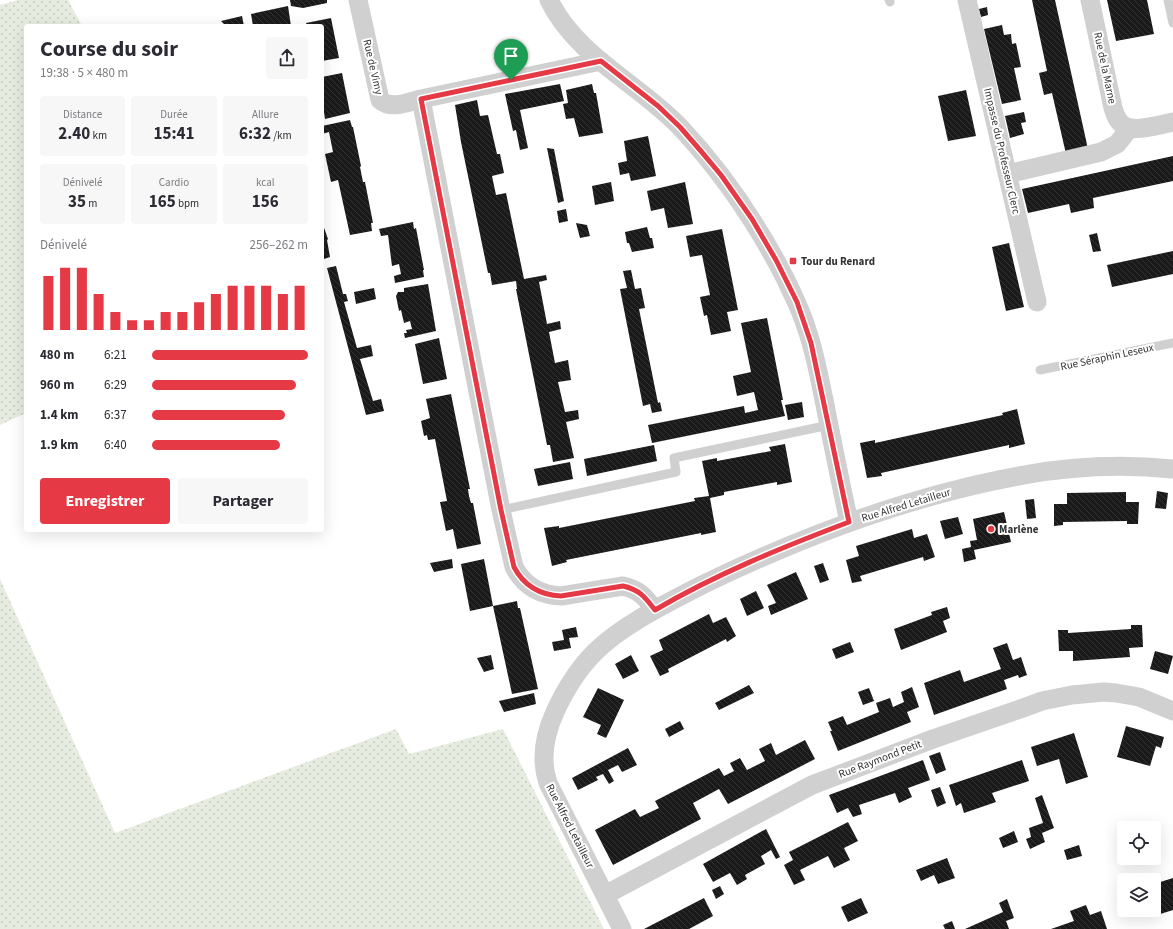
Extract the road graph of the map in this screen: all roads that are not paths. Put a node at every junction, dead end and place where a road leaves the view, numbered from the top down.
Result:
1 (358, 0) edge
2 (549, 0) edge
3 (967, 0) edge
4 (1090, 0) edge
5 (1168, 0) edge
6 (1173, 23) edge
7 (601, 61) junction
8 (421, 99) junction
9 (1173, 122) edge
10 (1130, 128) junction
11 (1007, 174) junction
12 (1037, 302) dead end
13 (1173, 344) edge
14 (1040, 370) dead end
15 (829, 425) junction
16 (1173, 469) edge
17 (501, 510) junction
18 (849, 522) junction
19 (655, 610) junction
20 (1173, 711) edge
21 (604, 895) junction
22 (622, 929) edge

1 - 8 street, Rue de Vimy
2 - 7 street
3 - 11 street, Impasse du Professeur Clerc
4 - 10 street, Rue de la Marne
5 - 6 lane
7 - 8 street, Rue de Vimy
7 - 15 street
8 - 17 street
9 - 10 street
10 - 11 street
11 - 12 street, Impasse du Professeur Clerc
13 - 14 lane, Rue Séraphin Leseux
15 - 17 lane
15 - 18 street
16 - 18 street, Rue Alfred Letailleur
17 - 19 street
18 - 19 street, Rue Alfred Letailleur
19 - 21 street, Rue Alfred Letailleur
20 - 21 street, Rue Raymond Petit
21 - 22 street, Rue Alfred Letailleur

